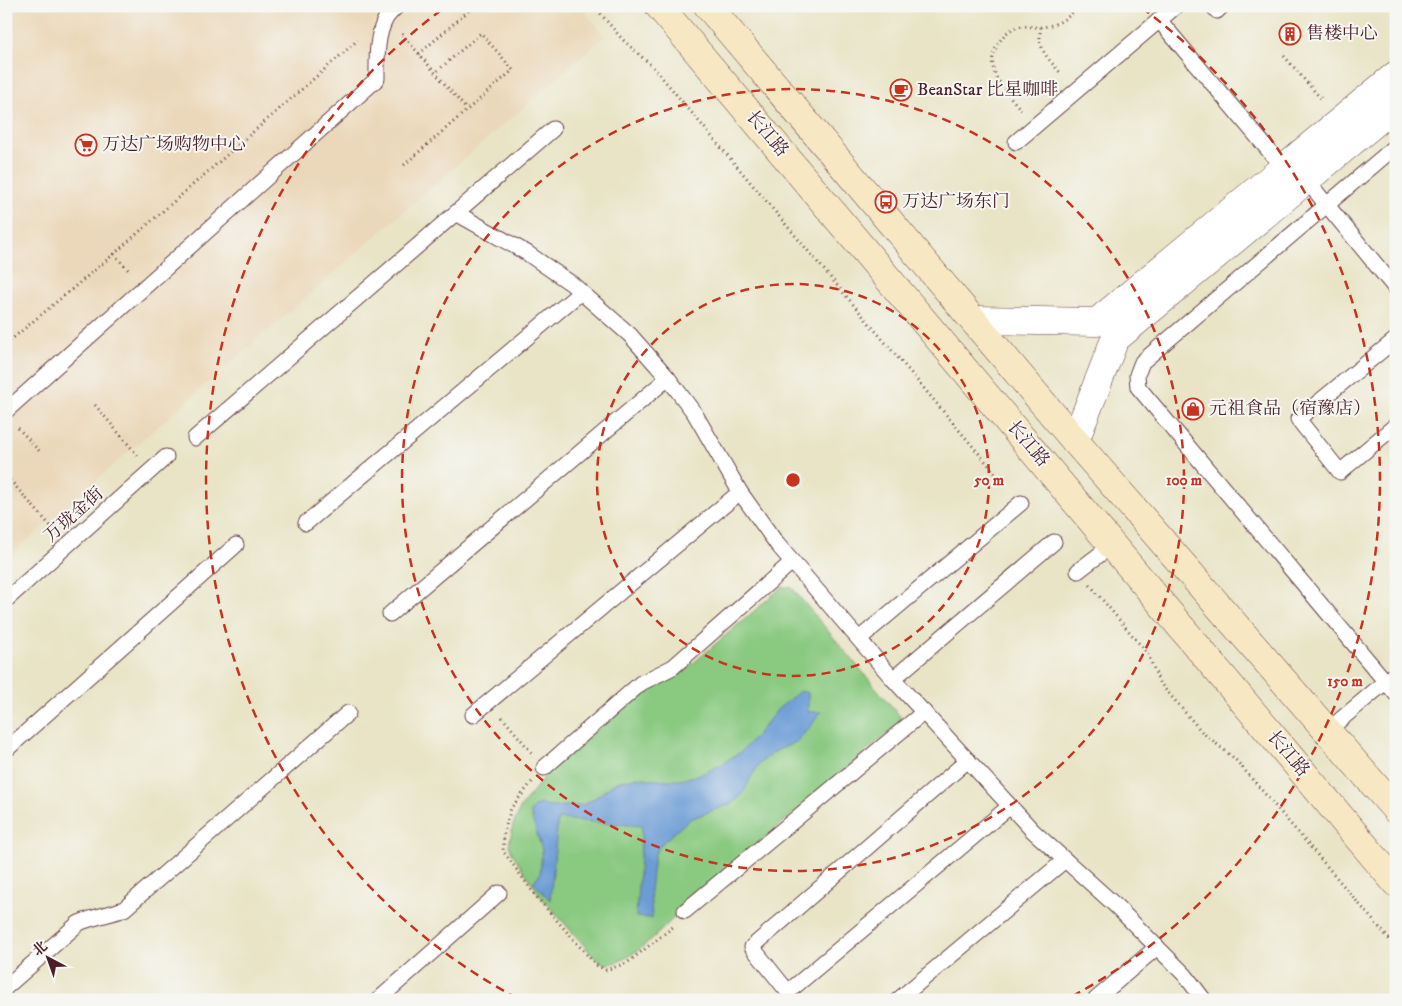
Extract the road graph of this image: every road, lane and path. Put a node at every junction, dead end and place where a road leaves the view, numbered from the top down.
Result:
1 (474, 6) edge
2 (594, 6) edge
3 (659, 6) edge
4 (708, 6) edge
5 (1079, 6) edge
6 (1176, 6) edge
7 (1213, 6) edge
8 (1222, 6) edge
9 (392, 11) edge
10 (1161, 13) edge
11 (1041, 27) junction
12 (419, 54) junction
13 (1284, 56) dead end
14 (435, 72) junction
15 (1396, 75) edge
16 (1075, 91) junction
17 (1396, 105) edge
18 (467, 110) junction
19 (1340, 121) junction
20 (1034, 126) junction
21 (553, 129) dead end
22 (1016, 142) dead end
23 (1396, 146) edge
24 (404, 165) dead end
25 (1295, 174) junction
26 (1327, 205) junction
27 (456, 213) junction
28 (1396, 289) edge
29 (581, 292) junction
30 (974, 320) junction
31 (1396, 339) edge
32 (6, 344) edge
33 (668, 378) junction
34 (95, 405) dead end
35 (6, 411) edge
36 (1396, 426) edge
37 (18, 427) dead end
38 (196, 438) dead end
39 (1075, 441) junction
40 (41, 453) dead end
41 (166, 458) dead end
42 (151, 471) junction
43 (10, 480) dead end
44 (740, 492) junction
45 (1021, 503) joint
46 (306, 523) dead end
47 (1054, 542) dead end
48 (236, 545) dead end
49 (1112, 545) junction
50 (67, 546) junction
51 (792, 562) junction
52 (1078, 571) joint
53 (6, 600) edge
54 (390, 614) dead end
55 (859, 639) junction
56 (1390, 677) edge
57 (893, 679) junction
58 (1396, 694) edge
59 (490, 702) junction
60 (924, 712) junction
61 (348, 713) dead end
62 (473, 715) dead end
63 (1327, 731) junction
64 (6, 750) edge
65 (968, 760) junction
66 (544, 768) junction
67 (1010, 806) junction
68 (1396, 810) edge
69 (1065, 860) junction
70 (1396, 883) edge
71 (499, 893) dead end
72 (686, 910) joint
73 (1157, 947) junction
74 (1396, 947) edge
75 (6, 987) edge
76 (378, 1000) edge
77 (898, 1000) edge
78 (1095, 1000) edge
79 (1204, 1000) edge

1 - 12 path
2 - 45 path
3 - 49 street, 长江路
4 - 30 street
5 - 11 path
6 - 10 lane
7 - 8 lane
9 - 12 path
9 - 32 path
9 - 35 lane
10 - 16 lane
10 - 25 lane
11 - 16 path
11 - 20 path
12 - 14 path
13 - 19 path
14 - 18 path
14 - 18 path
15 - 19 street
16 - 20 lane
17 - 25 street
18 - 24 path
19 - 25 street
20 - 22 lane
21 - 27 lane
23 - 26 lane
25 - 26 lane
25 - 30 street
25 - 39 street
26 - 28 lane
26 - 56 lane
27 - 29 lane
27 - 38 lane
29 - 33 lane
29 - 46 lane
30 - 39 street
31 - 36 lane
33 - 44 lane
33 - 54 lane
34 - 42 path
37 - 40 path
39 - 63 street
41 - 42 lane, 万珑金街
42 - 50 lane, 万珑金街
43 - 50 path
44 - 51 lane
44 - 59 lane
45 - 55 lane
47 - 57 lane
48 - 64 lane
49 - 52 lane
49 - 70 street, 长江路
50 - 53 lane, 万珑金街
51 - 55 lane
51 - 66 lane
52 - 74 path
55 - 57 lane
56 - 58 lane
56 - 63 lane
57 - 60 lane
59 - 62 lane
59 - 66 path
60 - 65 lane
60 - 72 lane
61 - 75 lane
63 - 68 street
65 - 67 lane
65 - 67 lane
66 - 72 path
67 - 69 lane
69 - 73 lane
69 - 77 lane
71 - 76 lane
73 - 78 lane
73 - 79 lane

